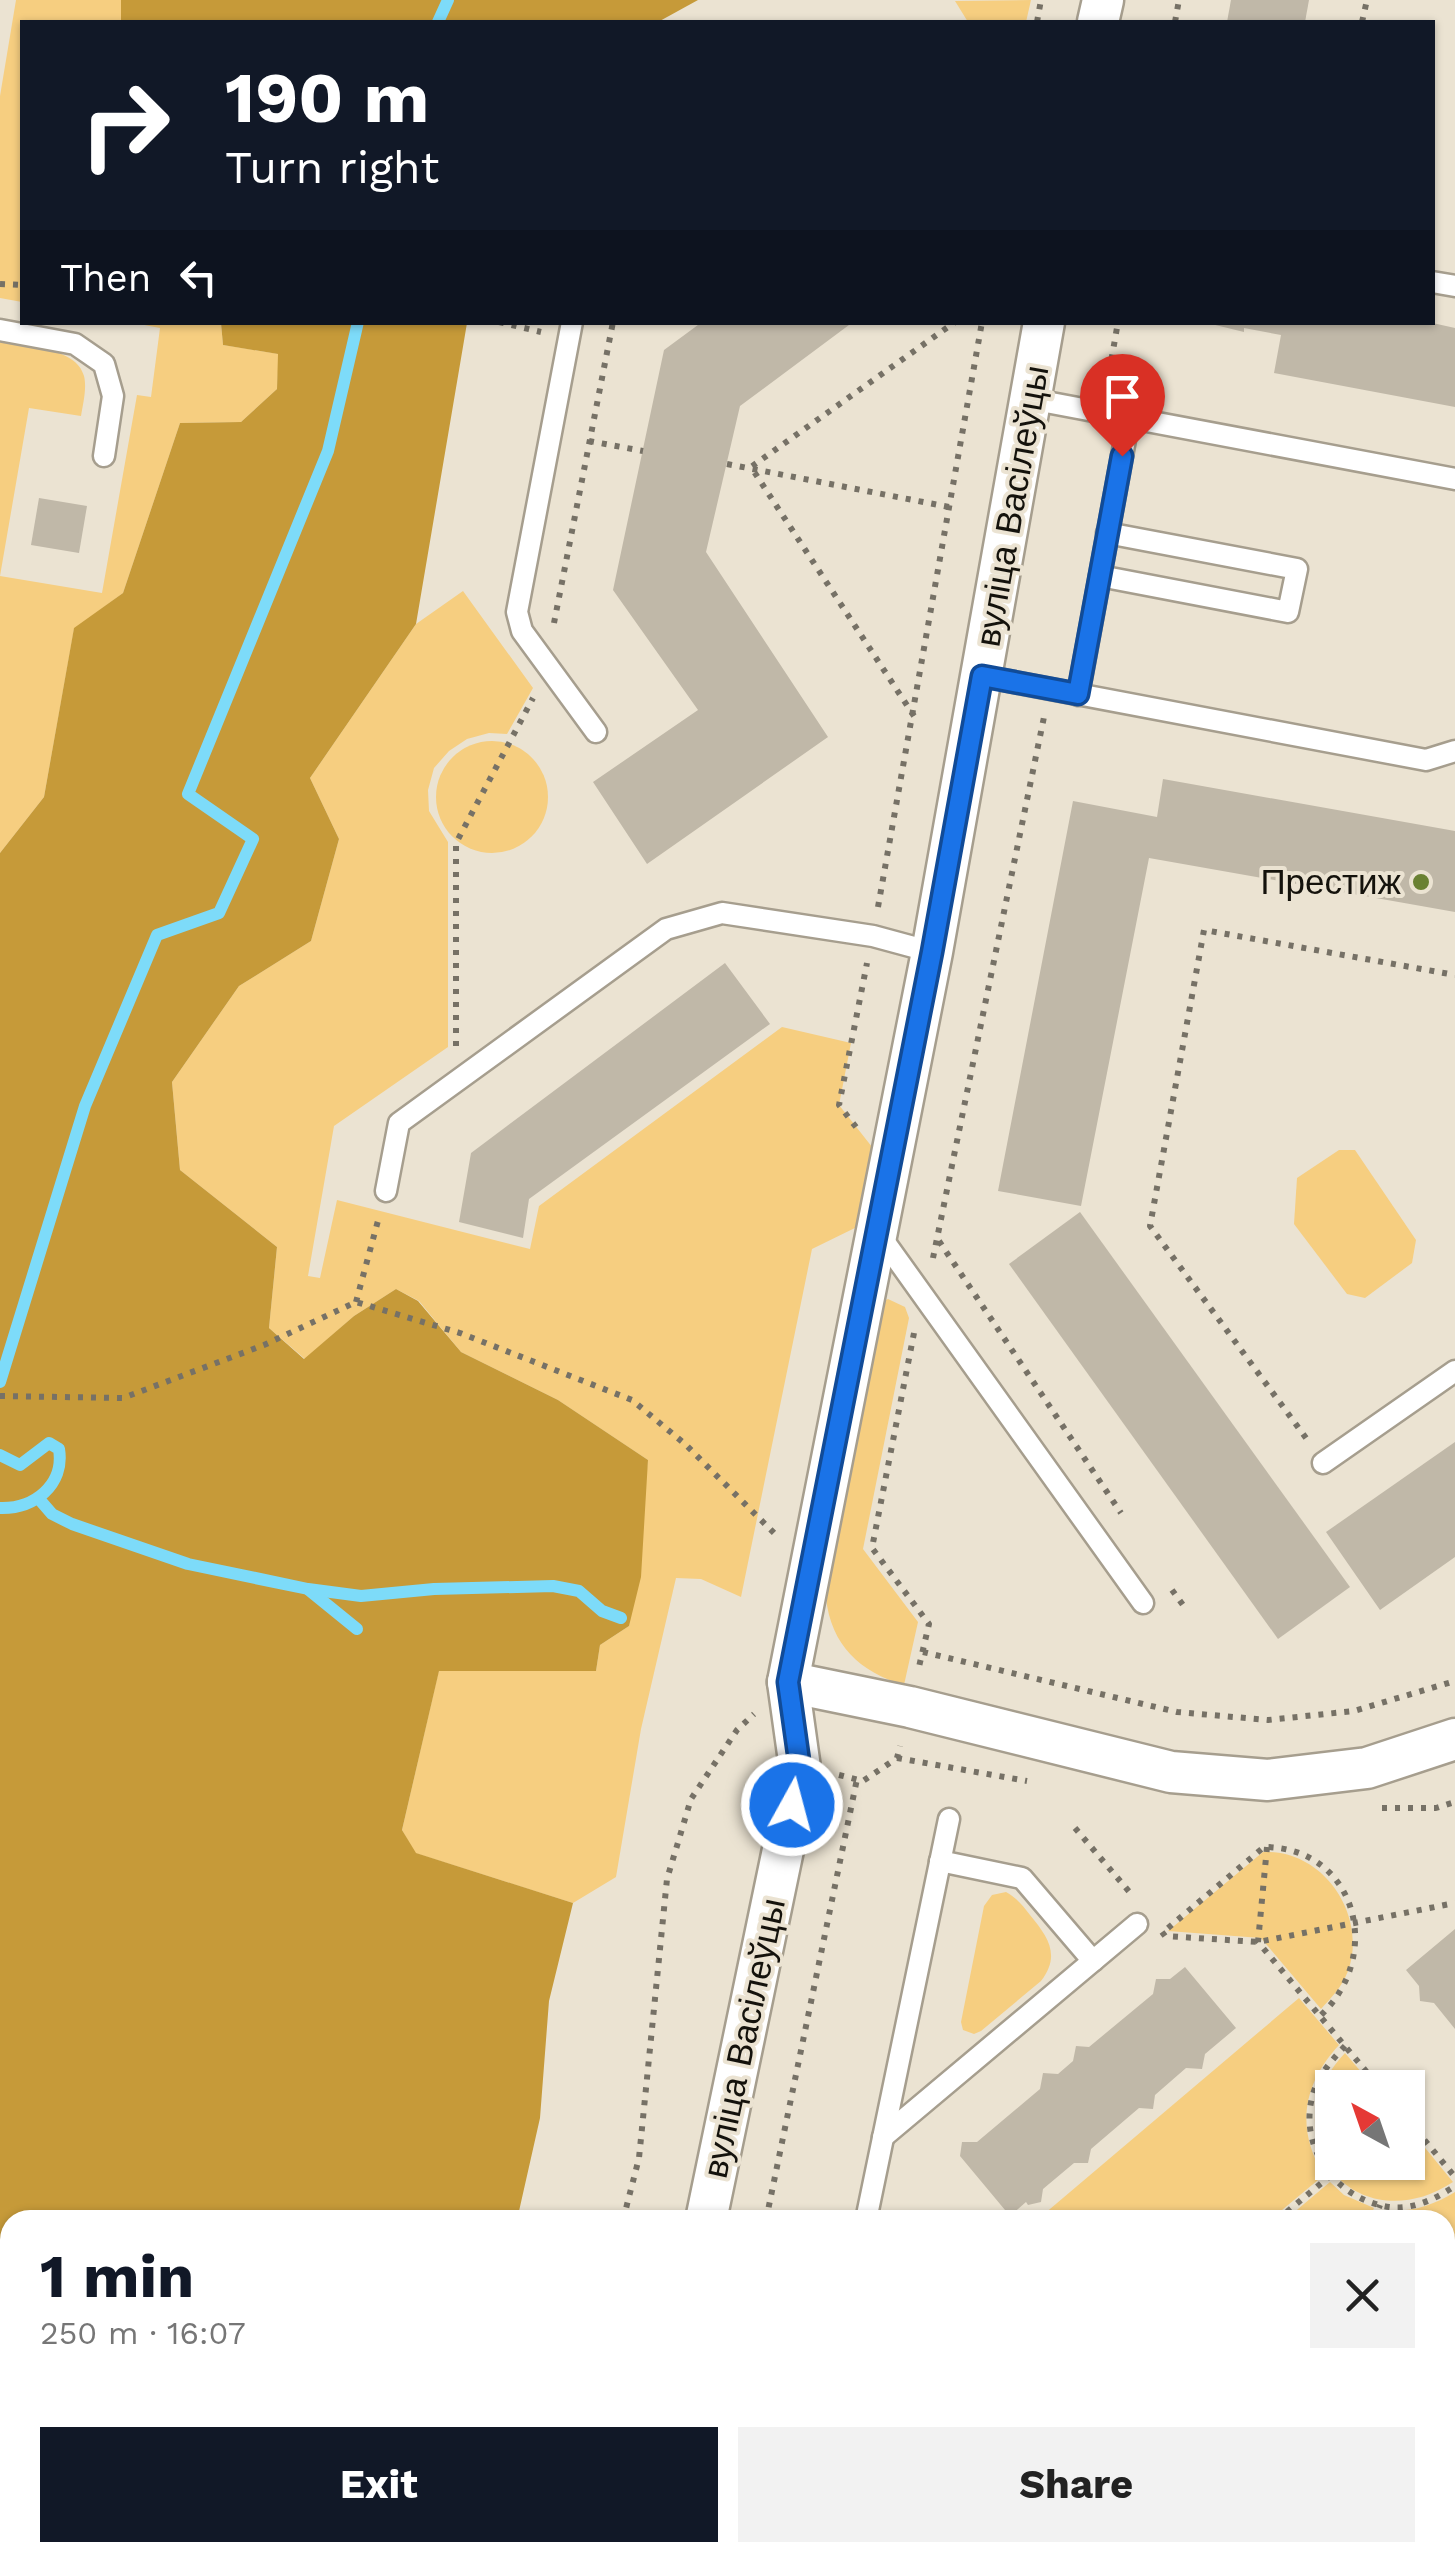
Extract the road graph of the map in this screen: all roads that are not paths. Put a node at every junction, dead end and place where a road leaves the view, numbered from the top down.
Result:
1 (1043, 325) edge
2 (0, 330) edge
3 (571, 330) edge
4 (1030, 399) junction
5 (1129, 418) junction
6 (104, 456) dead end
7 (1455, 479) edge
8 (1108, 533) junction
9 (1100, 576) junction
10 (982, 676) junction
11 (1078, 694) junction
12 (596, 732) dead end
13 (1455, 751) edge
14 (932, 952) junction
15 (386, 1191) road end
16 (878, 1232) junction
17 (1455, 1371) edge
18 (1323, 1462) road end
19 (1143, 1604) dead end
20 (788, 1682) junction
21 (1455, 1739) edge
22 (949, 1819) dead end
23 (940, 1861) junction
24 (1137, 1924) dead end
25 (1092, 1961) junction
26 (883, 2137) junction
27 (708, 2210) edge
28 (868, 2210) edge

1 - 4 street, вуліца Васілеўцы
2 - 6 lane
3 - 12 lane
4 - 5 lane
4 - 10 street, вуліца Васілеўцы
5 - 7 lane
5 - 8 lane
8 - 9 lane
8 - 9 lane
9 - 11 lane
10 - 11 lane
10 - 14 street, вуліца Васілеўцы
11 - 13 lane
14 - 15 lane
14 - 16 street, вуліца Васілеўцы
16 - 19 lane
16 - 20 street, вуліца Васілеўцы
17 - 18 lane
20 - 21 street
20 - 27 street, вуліца Васілеўцы
22 - 23 lane
23 - 25 lane
23 - 26 lane
24 - 25 lane
25 - 26 lane
26 - 28 lane

